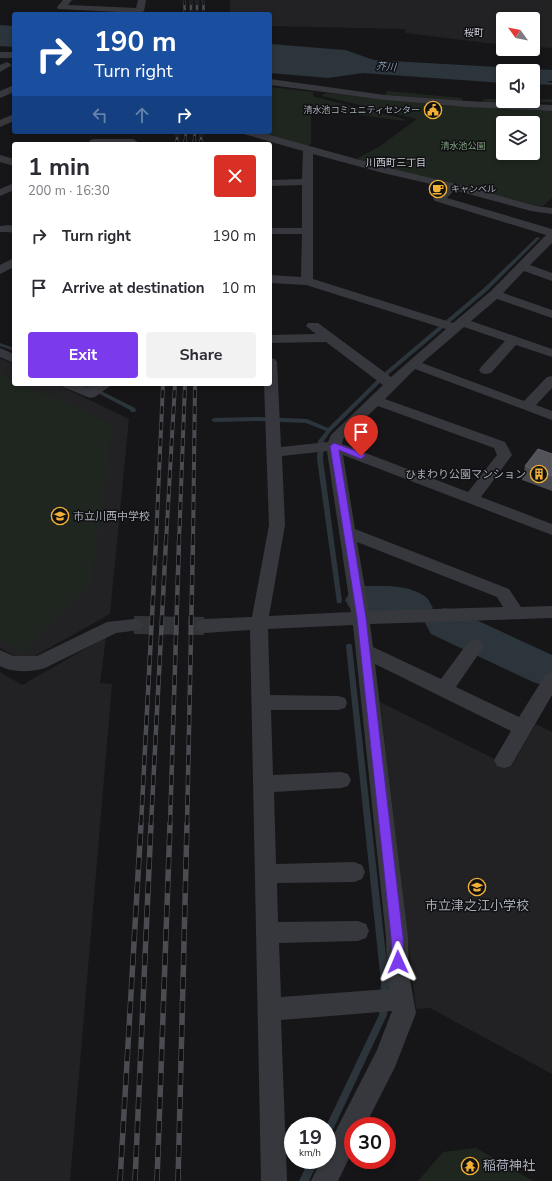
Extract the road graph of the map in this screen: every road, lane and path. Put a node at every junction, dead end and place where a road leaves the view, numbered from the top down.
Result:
1 (68, 0) edge
2 (142, 0) edge
3 (0, 55) edge
4 (12, 56) edge
5 (272, 82) edge
6 (12, 89) edge
7 (0, 95) edge
8 (552, 104) edge
9 (496, 105) edge
10 (540, 107) edge
11 (540, 107) edge
12 (552, 108) edge
13 (9, 118) edge
14 (0, 124) edge
15 (255, 137) edge
16 (94, 139) edge
17 (134, 139) edge
18 (308, 148) junction
19 (0, 158) edge
20 (12, 162) edge
21 (308, 182) junction
22 (272, 183) edge
23 (452, 186) junction
24 (12, 187) edge
25 (0, 193) edge
26 (552, 210) edge
27 (0, 229) edge
28 (12, 229) edge
29 (272, 231) edge
30 (307, 231) junction
31 (552, 233) edge
32 (552, 236) edge
33 (12, 263) edge
34 (522, 267) junction
35 (0, 270) edge
36 (552, 277) edge
37 (272, 279) edge
38 (307, 281) junction
39 (495, 294) junction
40 (552, 314) edge
41 (452, 325) junction
42 (313, 326) dead end
43 (328, 338) junction
44 (272, 339) edge
45 (514, 340) junction
46 (0, 352) edge
47 (552, 353) edge
48 (12, 357) edge
49 (413, 364) junction
50 (486, 370) dead end
51 (552, 380) edge
52 (391, 384) junction
53 (72, 386) edge
54 (103, 386) edge
55 (271, 386) edge
56 (375, 400) junction
57 (526, 407) junction
58 (552, 416) edge
59 (334, 446) junction
60 (275, 452) junction
61 (471, 499) junction
62 (552, 530) edge
63 (348, 532) junction
64 (552, 612) edge
65 (516, 613) junction
66 (361, 618) junction
67 (259, 624) junction
68 (134, 625) tunnel mouth
69 (204, 626) tunnel mouth
70 (475, 646) dead end
71 (365, 650) junction
72 (0, 658) edge
73 (552, 679) edge
74 (444, 689) junction
75 (261, 702) junction
76 (338, 703) dead end
77 (524, 728) junction
78 (504, 760) dead end
79 (341, 780) dead end
80 (264, 784) junction
81 (354, 872) dead end
82 (266, 874) junction
83 (358, 931) dead end
84 (268, 933) junction
85 (403, 999) junction
86 (270, 1009) junction
87 (274, 1181) edge
88 (324, 1181) edge

1 - 2 street
3 - 4 street
5 - 9 street
6 - 7 street
8 - 10 street
11 - 12 street
13 - 14 street
15 - 18 street
16 - 17 street
18 - 21 street
18 - 23 street
19 - 20 street
21 - 22 street
21 - 30 street
23 - 26 street
23 - 31 street
24 - 25 street
27 - 28 street
29 - 30 street
30 - 38 street
32 - 34 street
33 - 35 street
34 - 36 street
34 - 39 street
37 - 38 street
38 - 41 street
39 - 40 street
39 - 41 street
41 - 45 street
41 - 49 street
42 - 43 street
43 - 44 street
43 - 52 street
45 - 47 street
45 - 50 street
46 - 48 street
49 - 52 street
49 - 57 street
51 - 57 street
52 - 56 street
53 - 54 street
55 - 60 street
56 - 59 street
56 - 61 street
57 - 58 street
59 - 60 street
59 - 61 street
59 - 63 street
60 - 67 street
61 - 62 street
63 - 65 street
63 - 66 street
64 - 65 street
65 - 66 street
66 - 67 street
66 - 71 street
67 - 69 street
67 - 75 street
68 - 72 street
70 - 74 street
71 - 74 street
71 - 85 street
73 - 77 street
74 - 77 street
75 - 76 street
75 - 80 street
77 - 78 street
79 - 80 street
80 - 82 street
81 - 82 street
82 - 84 street
83 - 84 street
84 - 86 street
85 - 86 street
85 - 88 street
86 - 87 street

